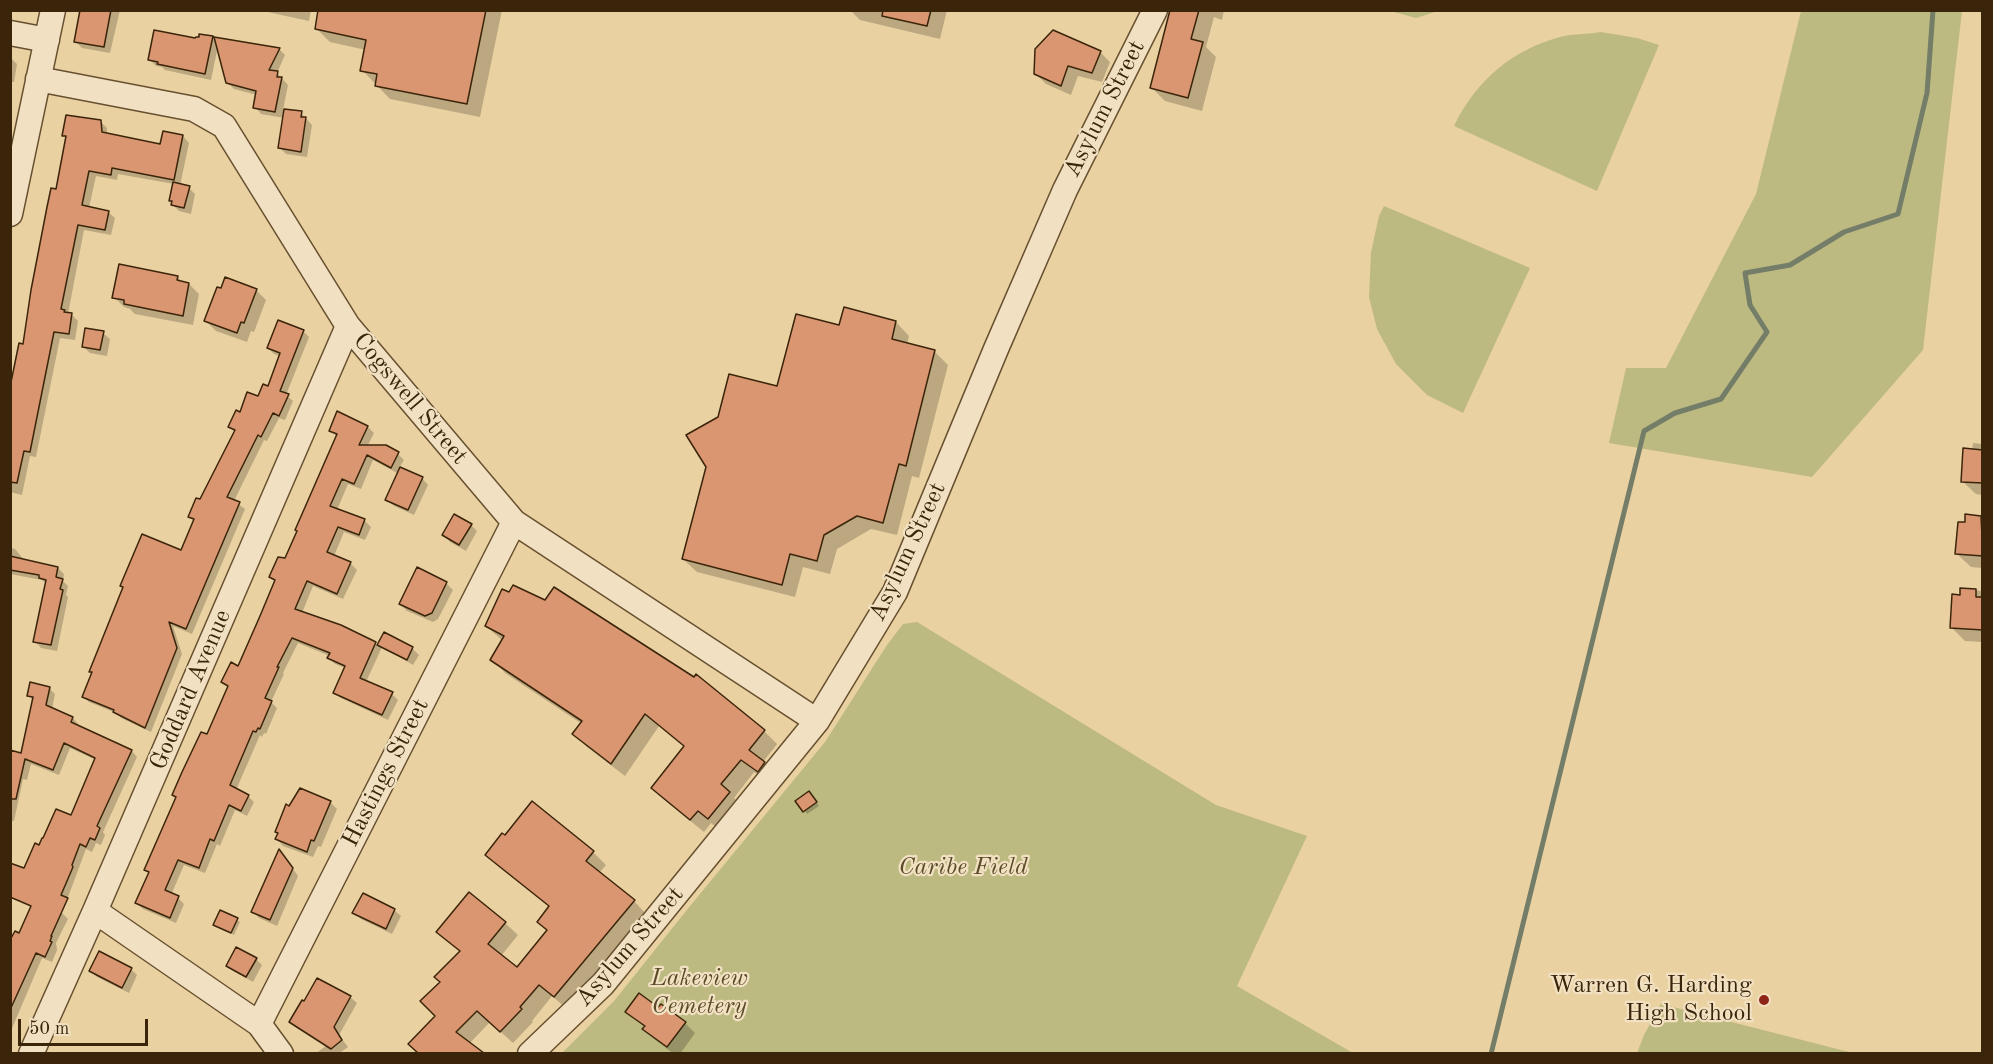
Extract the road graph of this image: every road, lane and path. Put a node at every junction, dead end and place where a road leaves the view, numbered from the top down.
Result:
1 (53, 10) edge
2 (1155, 10) edge
3 (10, 33) edge
4 (47, 40) junction
5 (38, 79) junction
6 (10, 214) edge
7 (348, 326) junction
8 (514, 522) junction
9 (817, 721) junction
10 (95, 911) junction
11 (259, 1024) junction
12 (31, 1053) edge
13 (281, 1053) edge
14 (530, 1053) edge

1 - 4 street
2 - 9 street, Asylum Street
3 - 4 street
4 - 5 street
5 - 6 street
5 - 7 street, Cogswell Street
7 - 8 street, Cogswell Street
7 - 10 street, Goddard Avenue
8 - 9 street, Cogswell Street
8 - 11 street, Hastings Street
9 - 14 street, Asylum Street
10 - 11 street
10 - 12 street, Goddard Avenue
11 - 13 street

